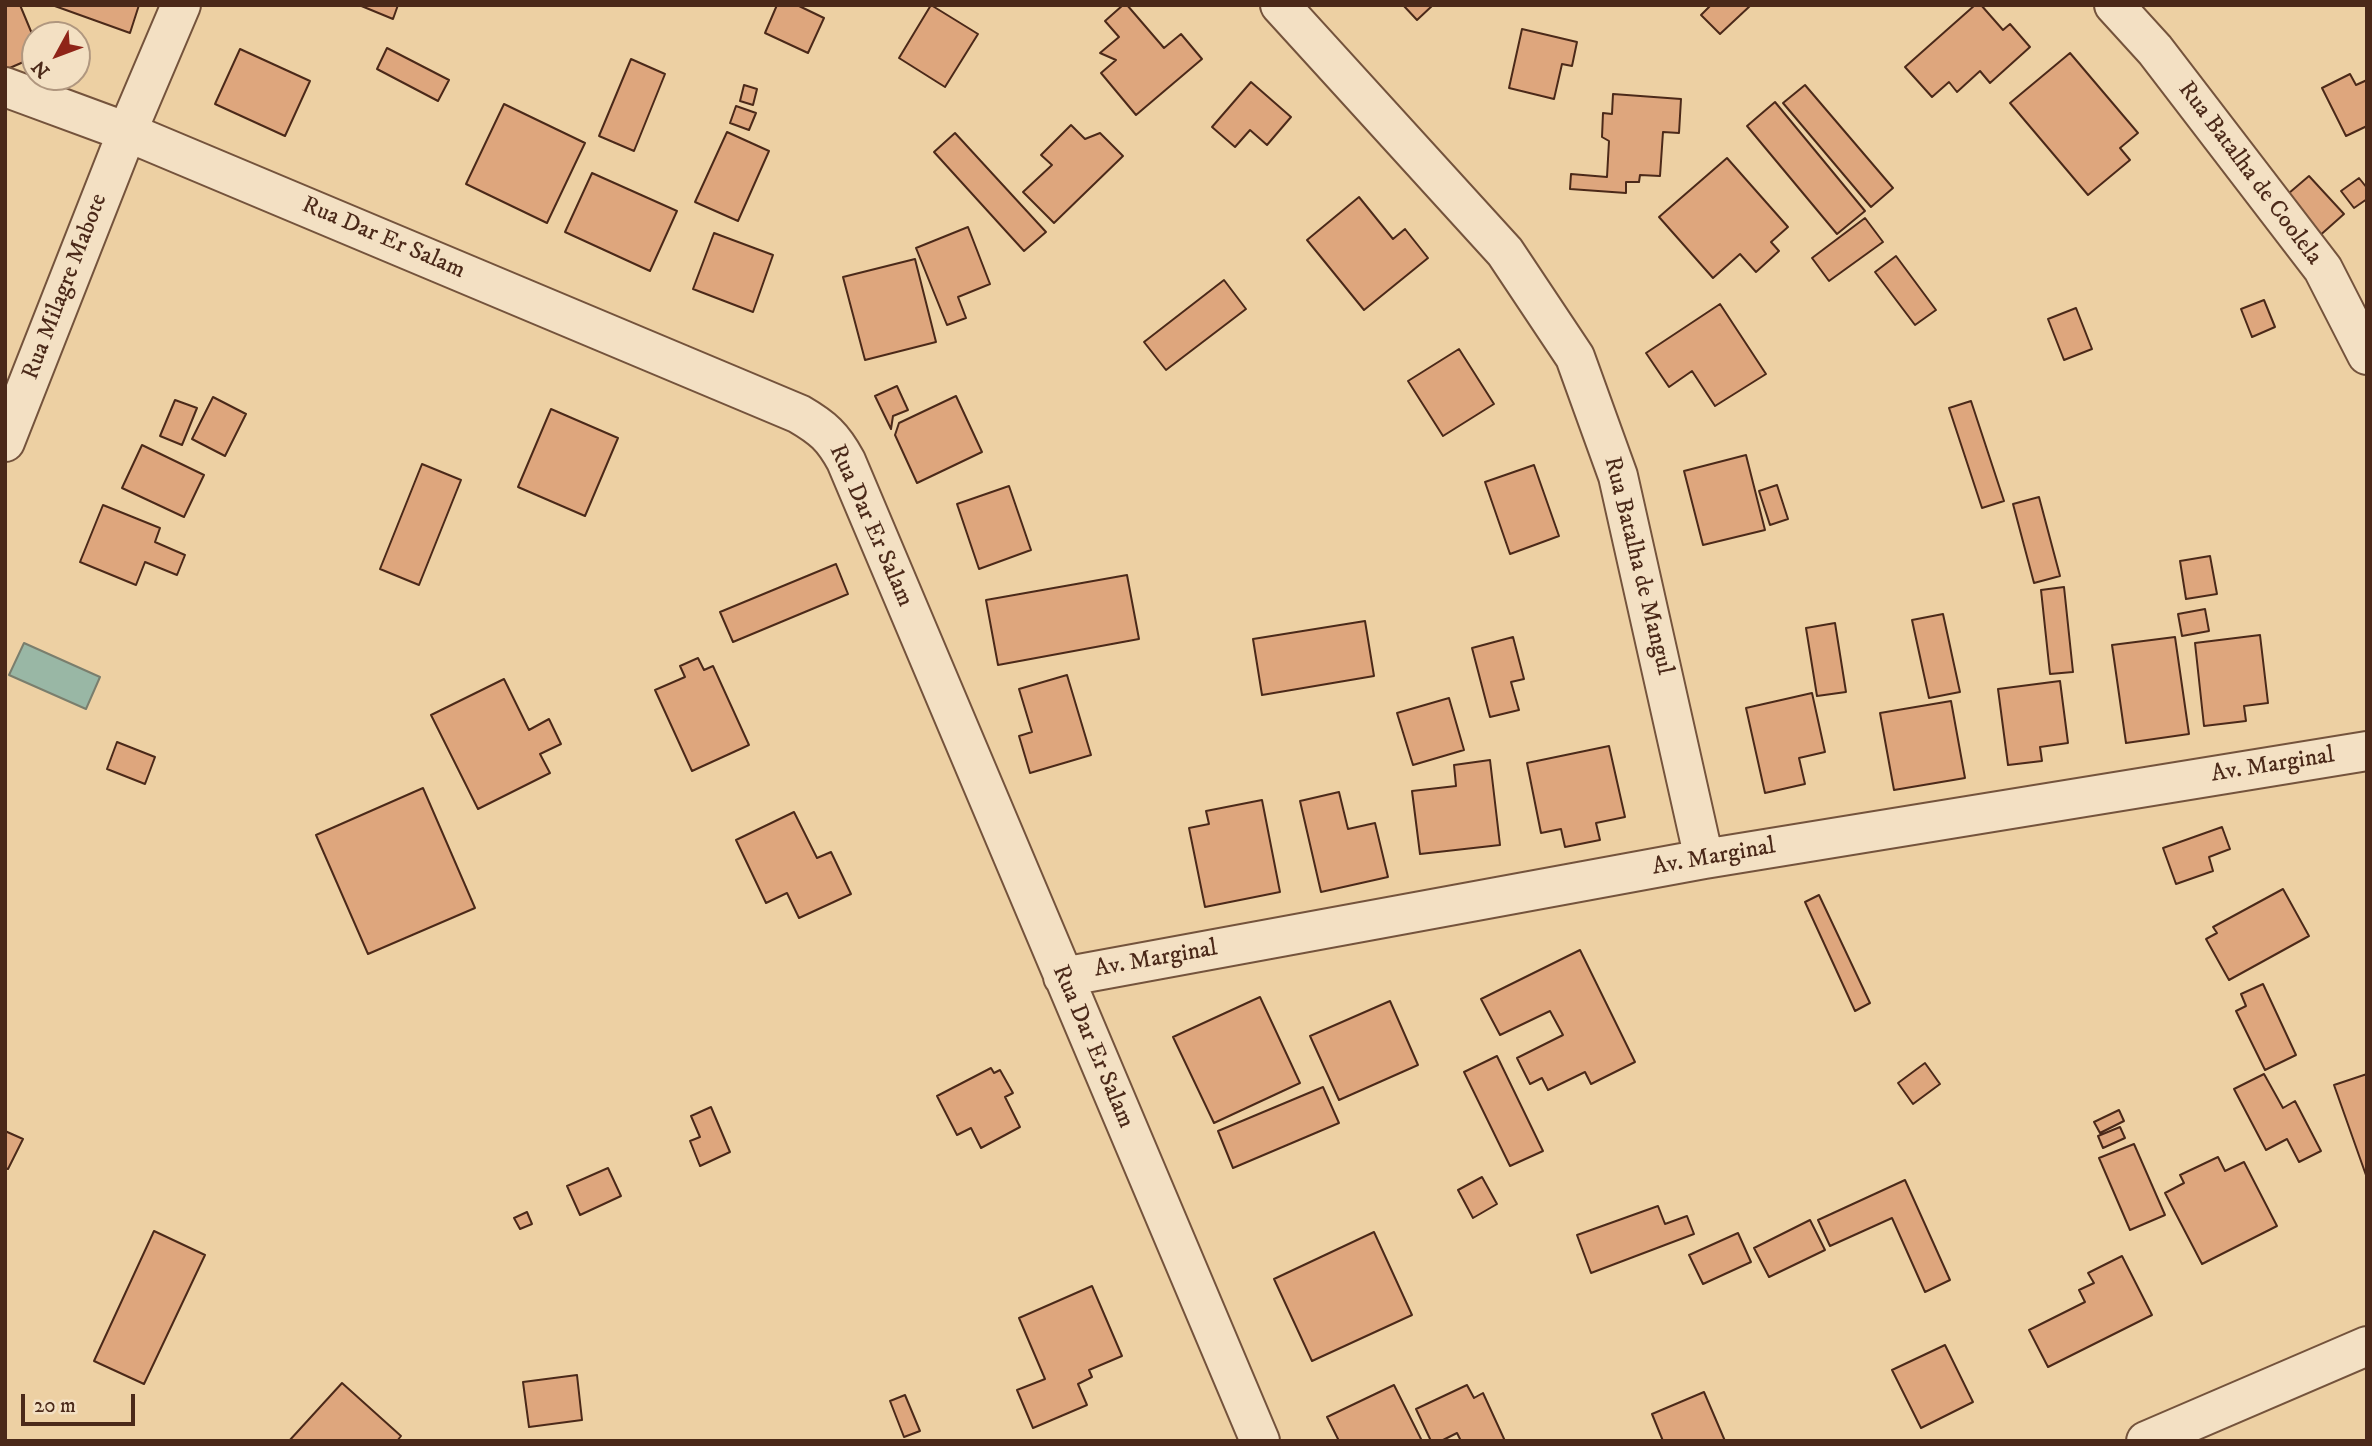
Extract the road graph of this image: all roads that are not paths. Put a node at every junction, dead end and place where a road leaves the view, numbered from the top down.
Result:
1 (181, 5) edge
2 (1280, 5) edge
3 (2115, 5) edge
4 (5, 87) edge
5 (127, 132) junction
6 (2367, 355) edge
7 (5, 442) edge
8 (2367, 751) edge
9 (1704, 859) junction
10 (1063, 977) junction
11 (2367, 1346) edge
12 (1260, 1441) edge
13 (2146, 1441) edge

1 - 5 street
2 - 9 street, Rua Batalha de Mangul
3 - 6 street, Rua Batalha de Coolela
4 - 5 street, Rua Dar Er Salam
5 - 7 street, Rua Milagre Mabote
5 - 10 street, Rua Dar Er Salam
8 - 9 street, Av. Marginal
9 - 10 street, Av. Marginal
10 - 12 street, Rua Dar Er Salam
11 - 13 street

